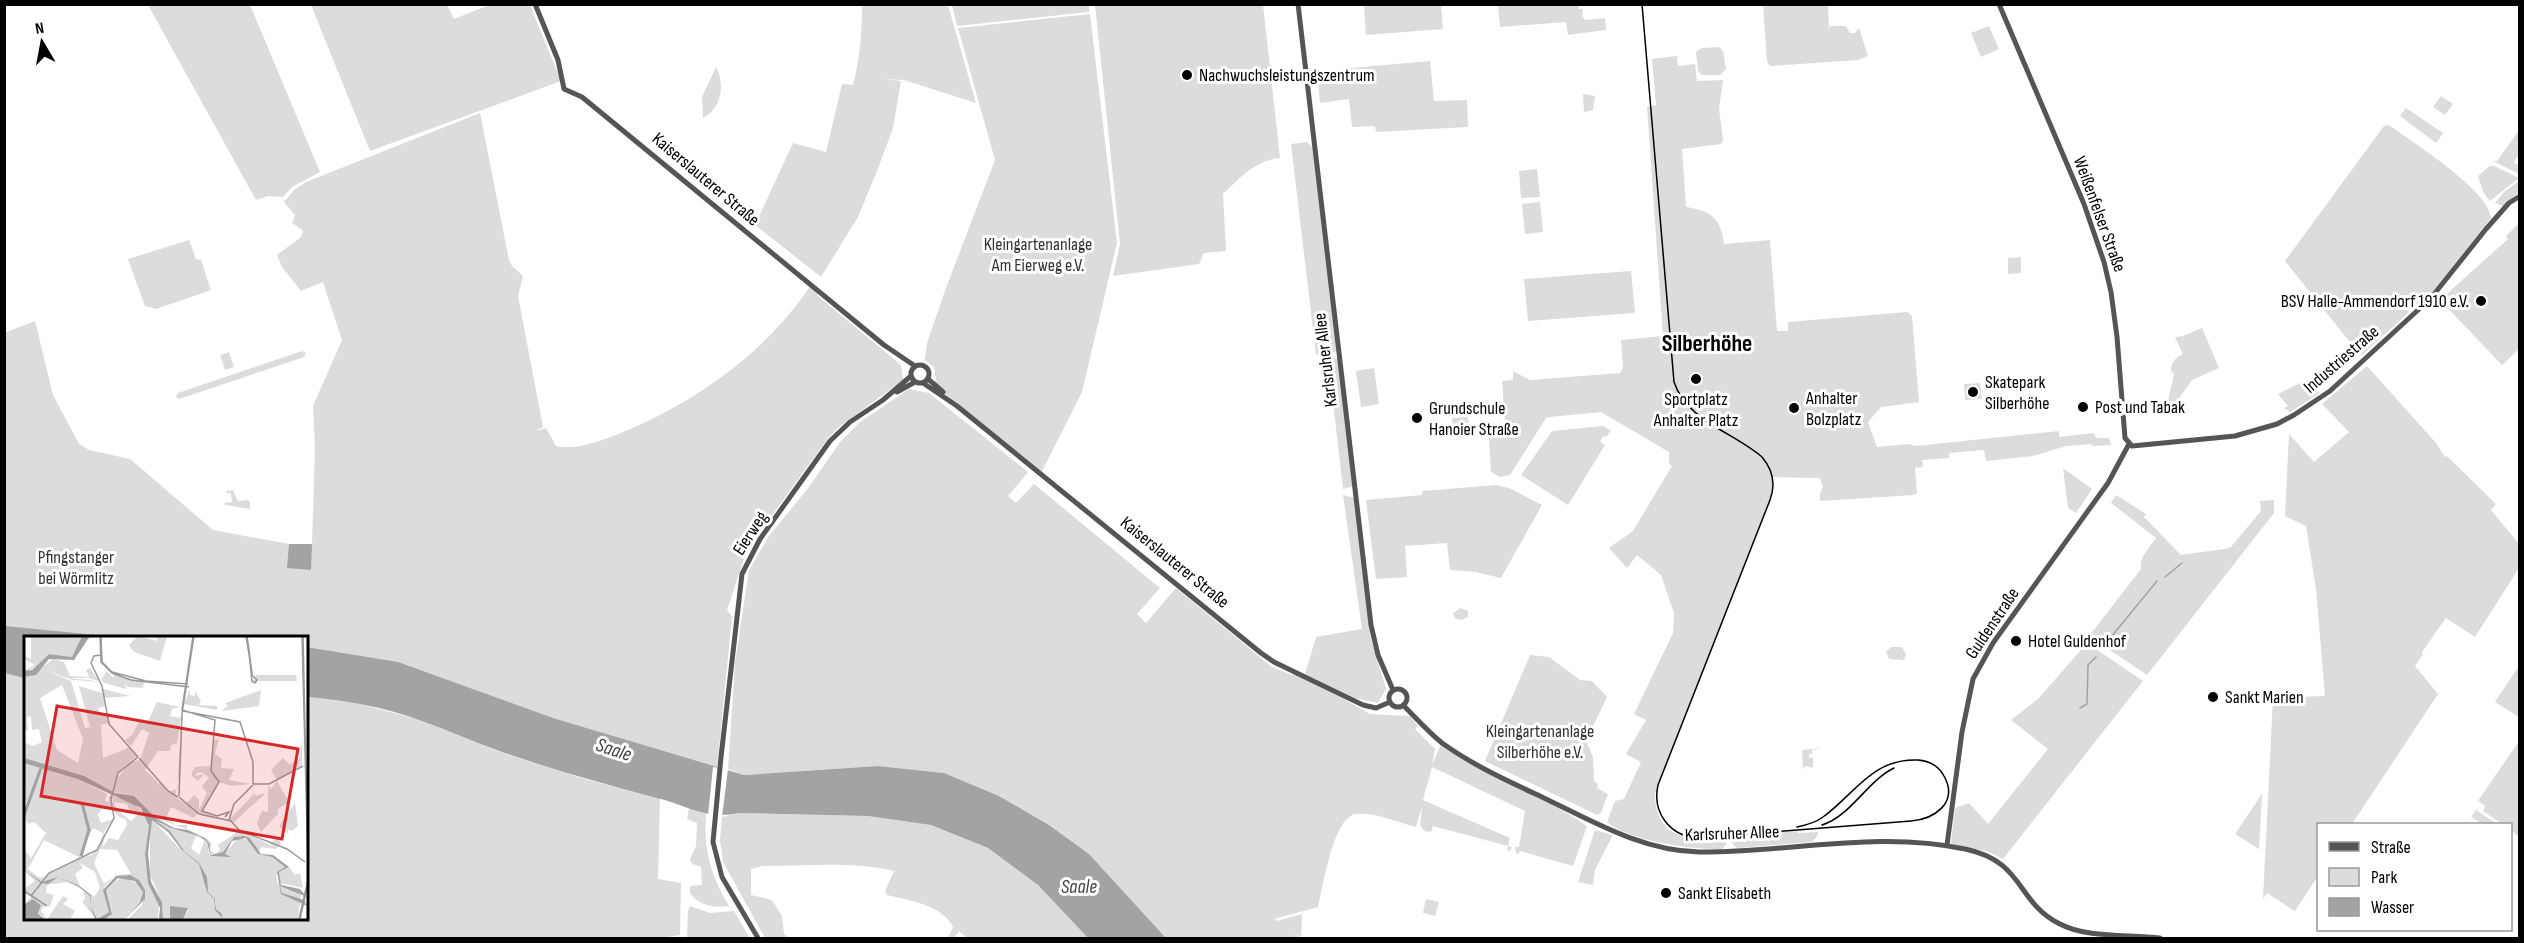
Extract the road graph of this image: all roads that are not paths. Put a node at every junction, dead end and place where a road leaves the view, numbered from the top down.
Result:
1 (535, 4) edge
2 (1296, 4) edge
3 (1999, 4) edge
4 (2520, 196) edge
5 (896, 354) junction
6 (915, 366) junction
7 (911, 374) junction
8 (928, 379) junction
9 (915, 382) junction
10 (923, 383) junction
11 (883, 400) junction
12 (957, 406) junction
13 (2129, 444) junction
14 (1393, 690) junction
15 (1390, 702) junction
16 (1403, 705) junction
17 (1947, 845) junction
18 (758, 939) edge
19 (2160, 939) edge

1 - 5 street, Kaiserslauterer Straße
2 - 14 street, Karlsruher Allee
3 - 13 street, Weißenfelser Straße
4 - 13 street, Industriestraße
5 - 6 street, Kaiserslauterer Straße
5 - 7 street, Kaiserslauterer Straße
6 - 7 street
6 - 8 street
7 - 9 street
7 - 11 street, Eierweg
8 - 10 street
8 - 12 street, Kaiserslauterer Straße
9 - 10 street
9 - 11 street, Eierweg
10 - 12 street, Kaiserslauterer Straße
11 - 18 street, Eierweg
12 - 15 street, Kaiserslauterer Straße
13 - 17 street, Guldenstraße
14 - 15 street
14 - 16 street
15 - 16 street
16 - 17 street, Karlsruher Allee
17 - 19 street, Karlsruher Allee

